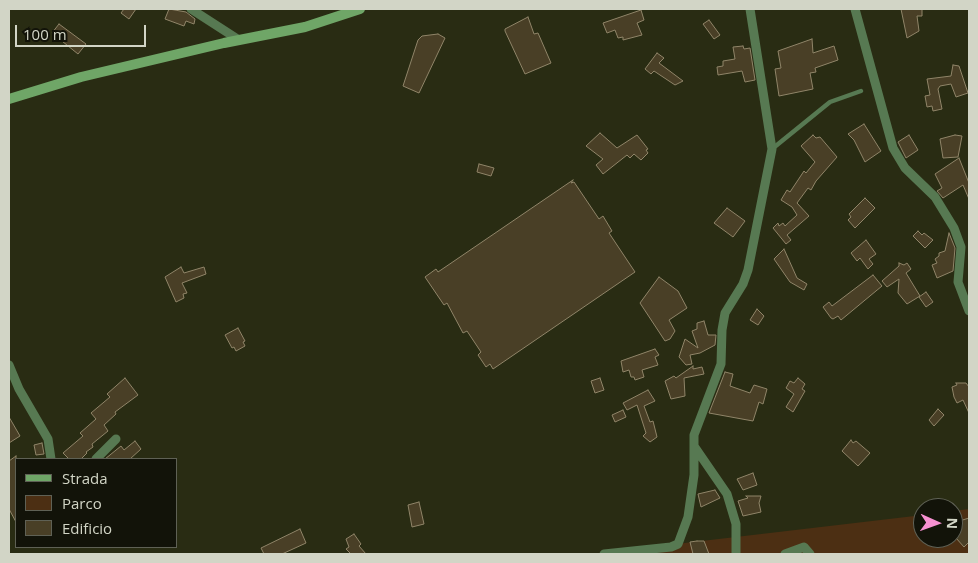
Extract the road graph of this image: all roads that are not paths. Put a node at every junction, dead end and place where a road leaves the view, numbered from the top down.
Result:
1 (191, 9) edge
2 (360, 9) edge
3 (750, 9) edge
4 (855, 9) edge
5 (239, 40) junction
6 (861, 91) dead end
7 (9, 99) edge
8 (772, 149) junction
9 (969, 310) edge
10 (9, 365) edge
11 (116, 439) dead end
12 (694, 446) junction
13 (51, 458) edge
14 (97, 458) edge
15 (604, 554) edge
16 (736, 554) edge
17 (785, 554) edge
18 (810, 554) edge

1 - 5 street
2 - 5 main road
3 - 8 street
4 - 9 street
5 - 7 main road
6 - 8 lane
8 - 12 street
10 - 13 street
11 - 14 street
12 - 15 street
12 - 16 street
17 - 18 street

